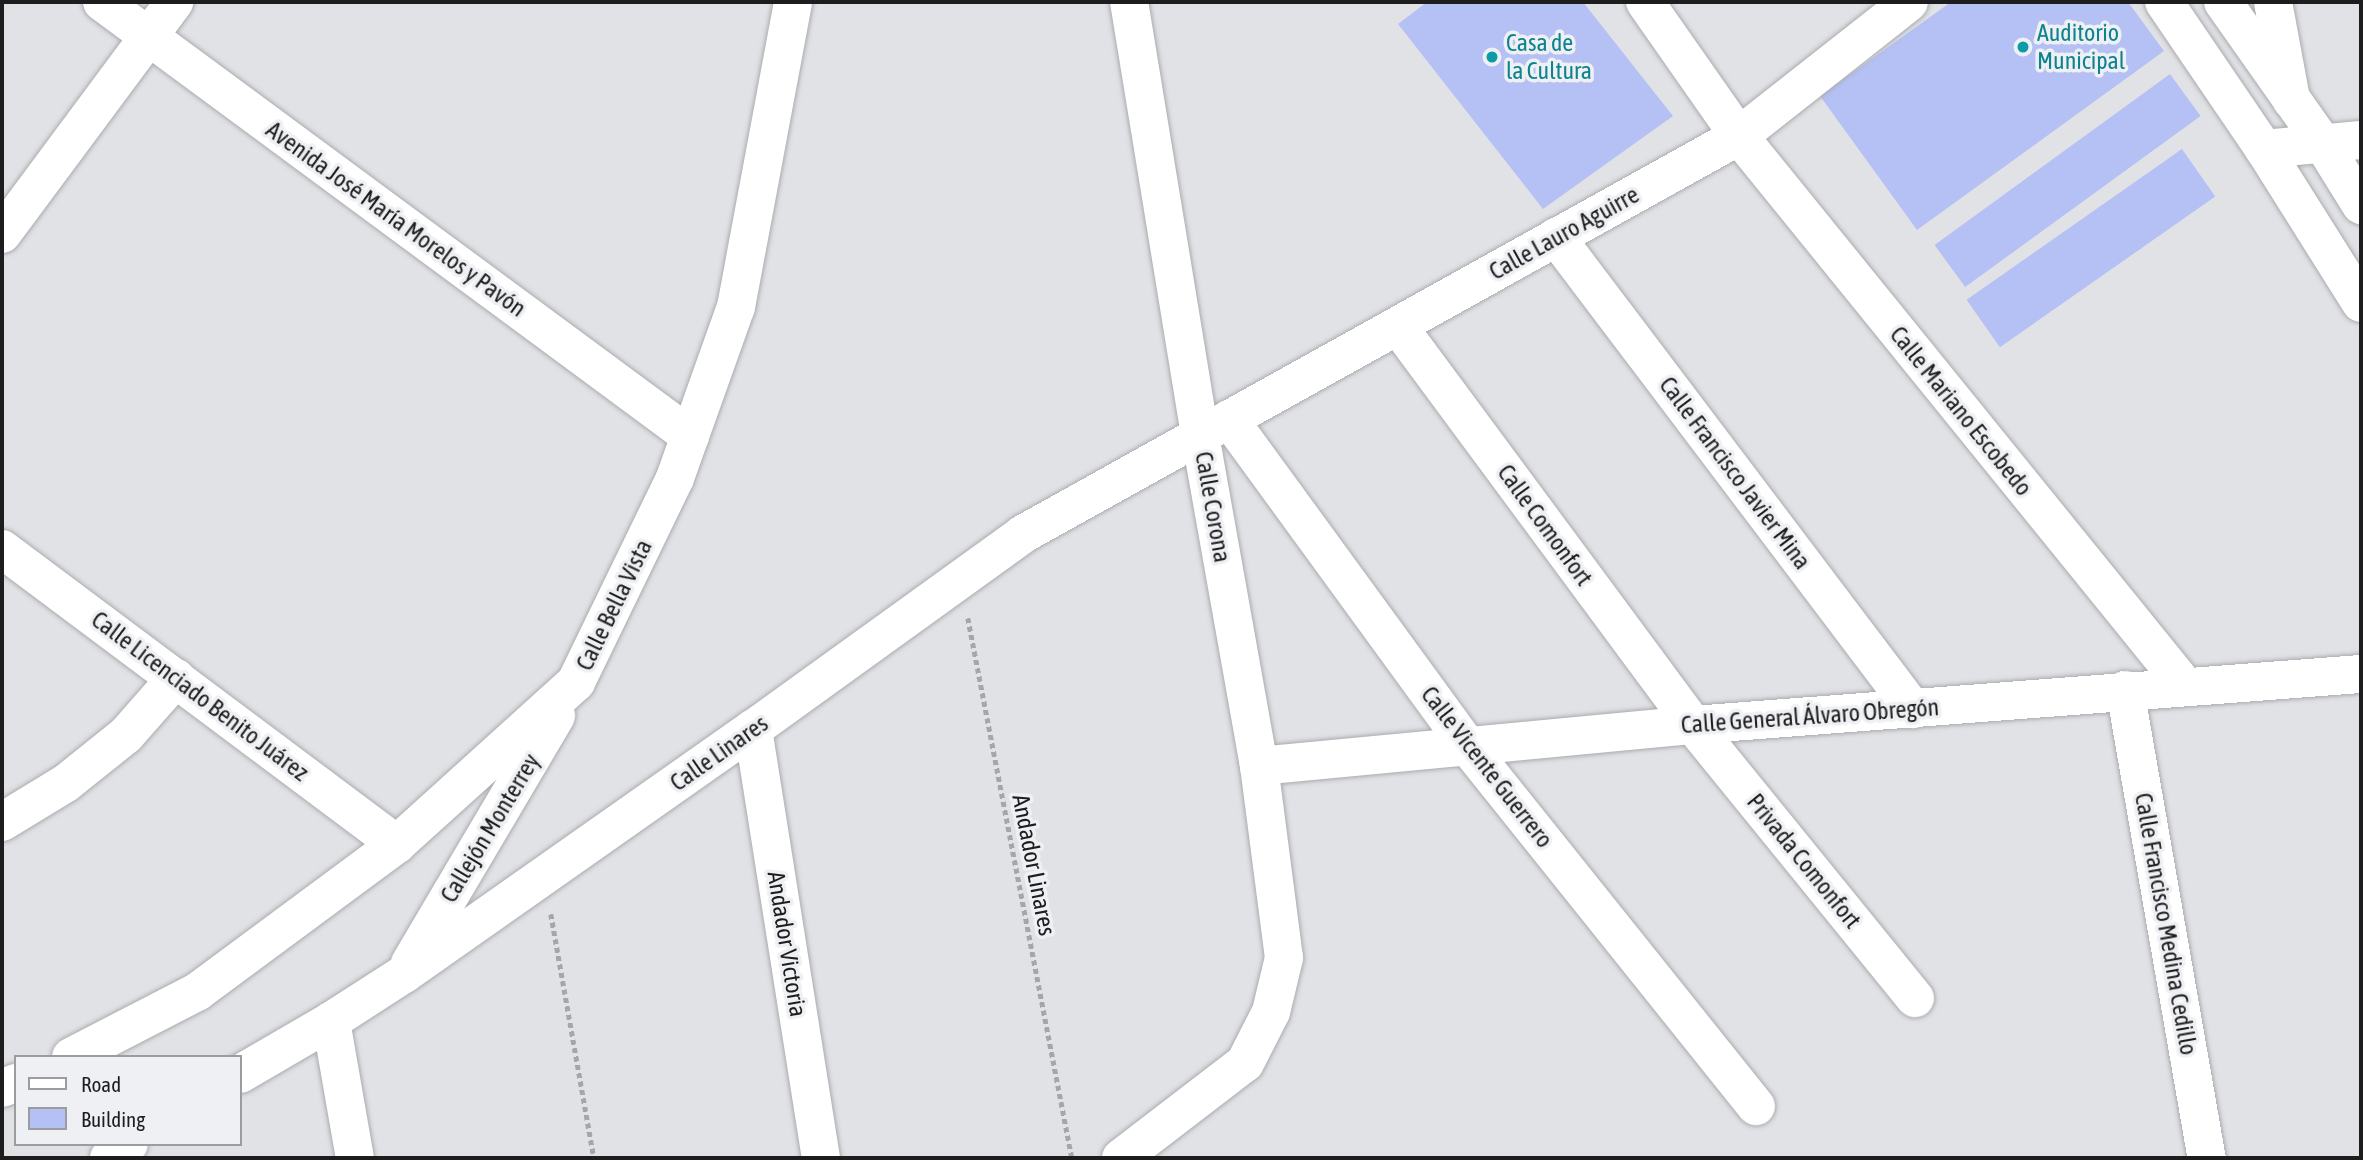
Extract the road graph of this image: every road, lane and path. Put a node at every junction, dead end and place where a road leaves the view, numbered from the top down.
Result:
1 (102, 2) edge
2 (174, 2) edge
3 (793, 2) edge
4 (1129, 2) edge
5 (1645, 2) edge
6 (1909, 2) edge
7 (2164, 2) edge
8 (2223, 2) edge
9 (2273, 2) edge
10 (149, 37) junction
11 (2291, 99) junction
12 (1739, 136) junction
13 (2361, 140) edge
14 (2323, 144) junction
15 (2264, 149) junction
16 (2361, 205) edge
17 (2, 234) edge
18 (1556, 237) junction
19 (2361, 303) edge
20 (1398, 326) junction
21 (1215, 427) junction
22 (690, 436) junction
23 (2, 549) edge
24 (961, 579) junction
25 (2361, 674) edge
26 (176, 678) junction
27 (576, 682) junction
28 (2184, 685) junction
29 (2125, 690) junction
30 (1913, 709) junction
31 (1693, 725) junction
32 (752, 729) junction
33 (1469, 748) junction
34 (1259, 766) junction
35 (2, 822) edge
36 (397, 844) junction
37 (544, 876) junction
38 (404, 974) junction
39 (1915, 998) dead end
40 (331, 1021) junction
41 (75, 1055) edge
42 (242, 1073) edge
43 (1756, 1106) dead end
44 (1173, 1121) junction
45 (127, 1146) edge
46 (109, 1158) edge
47 (355, 1158) edge
48 (594, 1158) edge
49 (821, 1158) edge
50 (1072, 1158) edge
51 (1121, 1158) edge
52 (1178, 1158) edge
53 (2207, 1158) edge

1 - 10 street, Avenida José María Morelos y Pavón
2 - 10 street
3 - 22 street, Calle Bella Vista
4 - 21 street, Calle Corona
5 - 12 street, Calle Mariano Escobedo
6 - 12 street, Calle Lauro Aguirre
7 - 15 street
8 - 11 street
9 - 11 street
10 - 17 street
10 - 22 street, Avenida José María Morelos y Pavón
11 - 14 street
12 - 18 street, Calle Lauro Aguirre
12 - 28 street, Calle Mariano Escobedo
13 - 14 street
14 - 15 street
14 - 16 street
15 - 19 street
18 - 20 street, Calle Lauro Aguirre
18 - 30 street, Calle Francisco Javier Mina
20 - 21 street, Calle Lauro Aguirre
20 - 31 street, Calle Comonfort
21 - 24 street, Calle Linares
21 - 33 street, Calle Vicente Guerrero
21 - 34 street, Calle Corona
22 - 27 street, Calle Bella Vista
23 - 26 street, Calle Licenciado Benito Juárez
24 - 32 street, Calle Linares
24 - 50 path, Andador Linares
25 - 28 street, Calle General Álvaro Obregón
26 - 35 street
26 - 36 street, Calle Licenciado Benito Juárez
27 - 36 street, Calle Bella Vista
27 - 38 street, Callejón Monterrey
28 - 29 street, Calle General Álvaro Obregón
29 - 30 street, Calle General Álvaro Obregón
29 - 53 street, Calle Francisco Medina Cedillo
30 - 31 street, Calle General Álvaro Obregón
31 - 33 street, Calle General Álvaro Obregón
31 - 39 street, Privada Comonfort
32 - 37 street, Calle Linares
32 - 49 street, Andador Victoria
33 - 34 street, Calle General Álvaro Obregón
33 - 43 street, Calle Vicente Guerrero
34 - 44 street, Calle Corona
36 - 41 street, Calle Bella Vista
37 - 38 street, Calle Linares
37 - 48 path
38 - 40 street, Calle Linares
40 - 42 street, Calle Linares
40 - 47 street
44 - 51 street, Calle Corona
44 - 52 street
45 - 46 street

